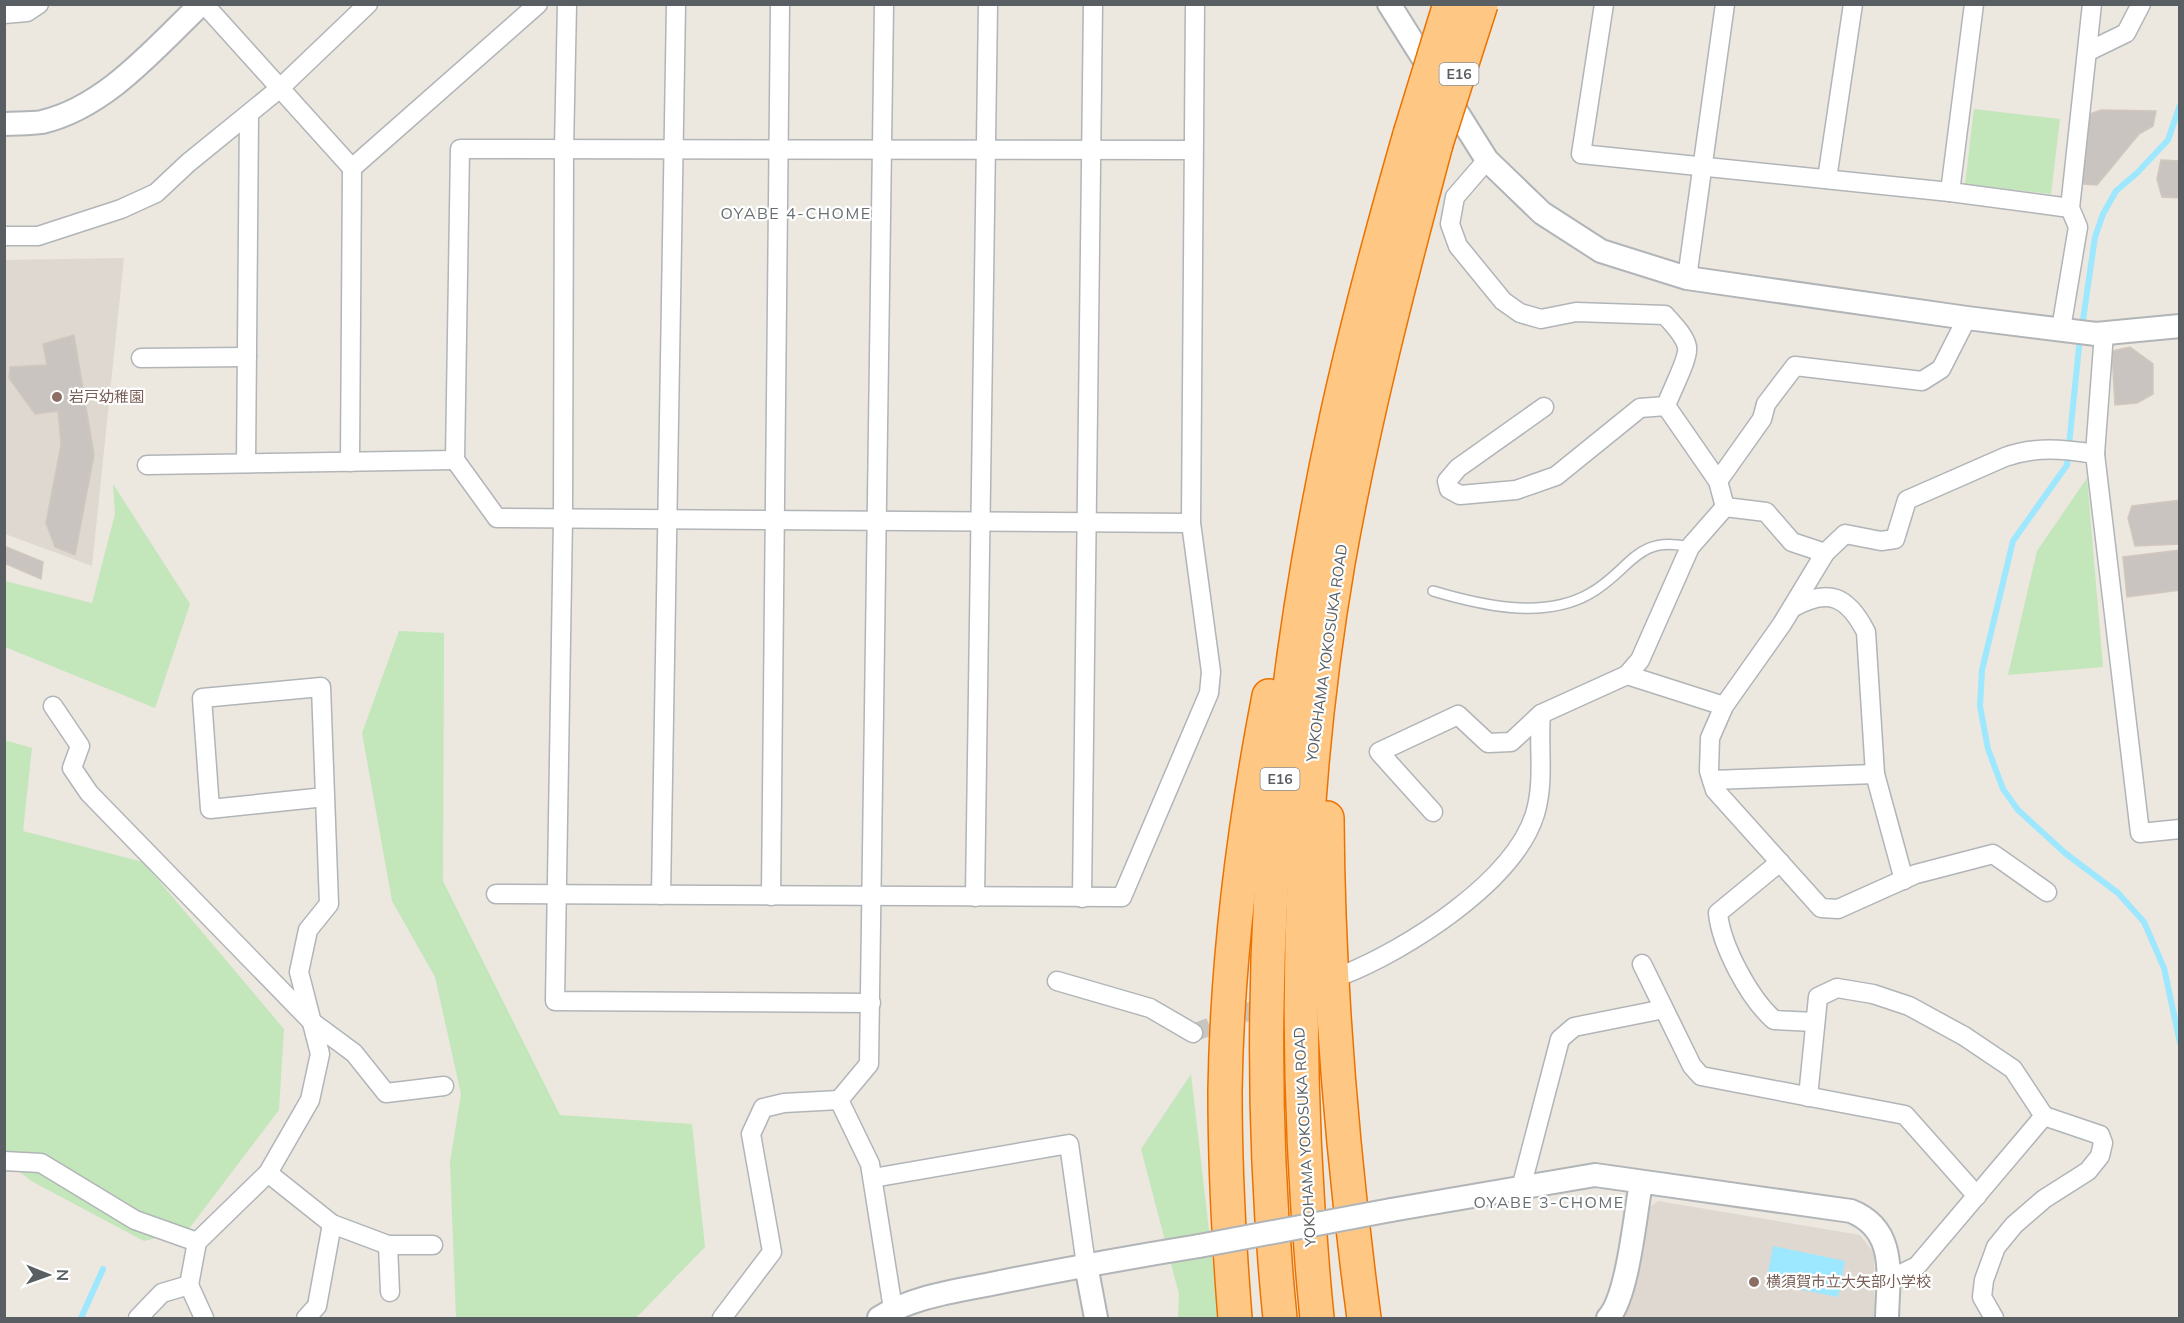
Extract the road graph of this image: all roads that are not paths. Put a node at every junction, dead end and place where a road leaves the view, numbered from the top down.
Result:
1 (39, 4) edge
2 (203, 4) edge
3 (368, 4) edge
4 (537, 4) edge
5 (567, 4) edge
6 (676, 4) edge
7 (780, 4) edge
8 (884, 4) edge
9 (988, 4) edge
10 (1093, 4) edge
11 (1195, 4) edge
12 (1389, 4) edge
13 (1450, 4) edge
14 (1481, 4) edge
15 (1604, 4) edge
16 (1725, 4) edge
17 (1853, 4) edge
18 (1974, 4) edge
19 (2092, 4) edge
20 (2141, 4) edge
21 (4, 14) edge
22 (2089, 51) junction
23 (279, 89) junction
24 (249, 114) junction
25 (4, 124) edge
26 (1423, 139) junction
27 (564, 149) junction
28 (673, 150) junction
29 (778, 150) junction
30 (882, 150) junction
31 (986, 150) junction
32 (1091, 150) junction
33 (1193, 150) junction
34 (1487, 160) junction
35 (1704, 166) junction
36 (352, 168) junction
37 (1827, 179) junction
38 (1950, 192) junction
39 (2070, 208) junction
40 (4, 236) edge
41 (1377, 248) junction
42 (1687, 278) junction
43 (1967, 318) junction
44 (2180, 326) edge
45 (2066, 330) junction
46 (2100, 334) junction
47 (247, 357) junction
48 (141, 358) dead end
49 (1545, 406) dead end
50 (1666, 406) junction
51 (2089, 453) junction
52 (456, 460) junction
53 (350, 462) junction
54 (246, 463) junction
55 (147, 465) dead end
56 (1718, 480) junction
57 (1725, 507) junction
58 (563, 518) junction
59 (667, 519) junction
60 (774, 520) junction
61 (877, 520) junction
62 (982, 521) junction
63 (1087, 522) junction
64 (1191, 523) junction
65 (1690, 548) junction
66 (1825, 553) junction
67 (1338, 564) junction
68 (1433, 591) dead end
69 (1790, 609) junction
70 (1627, 675) junction
71 (52, 706) dead end
72 (1724, 706) junction
73 (1541, 714) junction
74 (1875, 774) junction
75 (1712, 780) junction
76 (325, 797) junction
77 (1433, 812) dead end
78 (2180, 829) edge
79 (1780, 862) junction
80 (1904, 880) junction
81 (2047, 892) dead end
82 (496, 894) dead end
83 (556, 895) junction
84 (661, 895) junction
85 (771, 896) junction
86 (872, 897) junction
87 (975, 897) junction
88 (1082, 898) junction
89 (1642, 964) dead end
90 (1343, 975) dead end
91 (1057, 981) dead end
92 (871, 1003) junction
93 (1664, 1009) junction
94 (312, 1022) junction
95 (1815, 1022) junction
96 (1193, 1034) dead end
97 (444, 1086) dead end
98 (1808, 1097) junction
99 (839, 1100) junction
100 (2044, 1116) junction
101 (4, 1161) edge
102 (268, 1173) junction
103 (873, 1178) junction
104 (1641, 1183) junction
105 (1521, 1188) junction
106 (1977, 1196) junction
107 (332, 1224) junction
108 (197, 1242) junction
109 (388, 1245) junction
110 (433, 1245) dead end
111 (1086, 1265) junction
112 (1888, 1280) junction
113 (189, 1285) junction
114 (390, 1292) dead end
115 (886, 1314) edge
116 (138, 1318) edge
117 (204, 1318) edge
118 (306, 1318) edge
119 (722, 1318) edge
120 (1096, 1318) edge
121 (1234, 1318) edge
122 (1280, 1318) edge
123 (1317, 1318) edge
124 (1364, 1318) edge
125 (1608, 1318) edge
126 (1887, 1318) edge
127 (1994, 1318) edge

1 - 21 street
2 - 23 street
2 - 25 street
3 - 23 street
4 - 36 street
5 - 27 street
6 - 28 street
7 - 29 street
8 - 30 street
9 - 31 street
10 - 32 street
11 - 33 street
12 - 34 street
13 - 26 highway, YOKOHAMA YOKOSUKA ROAD / E16, bridge
14 - 26 highway, YOKOHAMA YOKOSUKA ROAD / E16, bridge
15 - 35 street
16 - 35 street
17 - 37 street
18 - 38 street
19 - 22 street
20 - 22 street
22 - 39 street
23 - 24 street
23 - 36 street
24 - 40 street
24 - 47 street
26 - 41 highway, YOKOHAMA YOKOSUKA ROAD / E16
26 - 67 highway, YOKOHAMA YOKOSUKA ROAD / E16
27 - 28 street
27 - 52 street
27 - 58 street
28 - 29 street
28 - 59 street
29 - 30 street
29 - 60 street
30 - 31 street
30 - 61 street
31 - 32 street
31 - 62 street
32 - 33 street
32 - 63 street
33 - 64 street
34 - 42 street
34 - 50 street
35 - 37 street
35 - 42 street
36 - 53 street
37 - 38 street
38 - 39 street
39 - 45 street
41 - 121 highway
41 - 122 highway, YOKOHAMA YOKOSUKA ROAD / E16
42 - 43 street
43 - 45 street
43 - 56 street
44 - 46 street
45 - 46 street
46 - 51 street
47 - 48 street
47 - 54 street
49 - 50 street
50 - 56 street
51 - 66 street
51 - 78 street
52 - 53 street
52 - 58 street
53 - 54 street
54 - 55 street
56 - 57 street
57 - 65 street
57 - 66 street
58 - 59 street
58 - 83 street
59 - 60 street
59 - 84 street
60 - 61 street
60 - 85 street
61 - 62 street
61 - 86 street
62 - 63 street
62 - 87 street
63 - 64 street
63 - 88 street
64 - 88 street
65 - 68 lane
65 - 70 street
66 - 69 street
67 - 123 highway, YOKOHAMA YOKOSUKA ROAD / E16
67 - 124 highway
69 - 72 street
69 - 74 street
70 - 72 street
70 - 73 street
71 - 94 street
72 - 75 street
73 - 77 street
73 - 90 street
74 - 75 street
74 - 80 street
75 - 79 street
76 - 76 street
76 - 94 street
79 - 80 street
79 - 95 street
80 - 81 street
82 - 83 street
83 - 84 street
83 - 92 street
84 - 85 street
85 - 86 street
86 - 87 street
86 - 92 street
87 - 88 street
89 - 93 street
91 - 96 street
92 - 99 street
93 - 98 street
93 - 105 street
94 - 97 street
94 - 102 street
95 - 98 street
95 - 100 street
98 - 106 street
99 - 103 street
99 - 119 street
100 - 106 street
100 - 127 street
101 - 108 street
102 - 107 street
102 - 108 street
103 - 111 street
103 - 115 street
104 - 105 street
104 - 112 street
104 - 125 street
105 - 111 street, bridge
106 - 112 street
107 - 109 street
107 - 118 street
108 - 113 street
109 - 110 street
109 - 114 street
111 - 115 street
111 - 120 street
112 - 126 street
113 - 116 street
113 - 117 street

